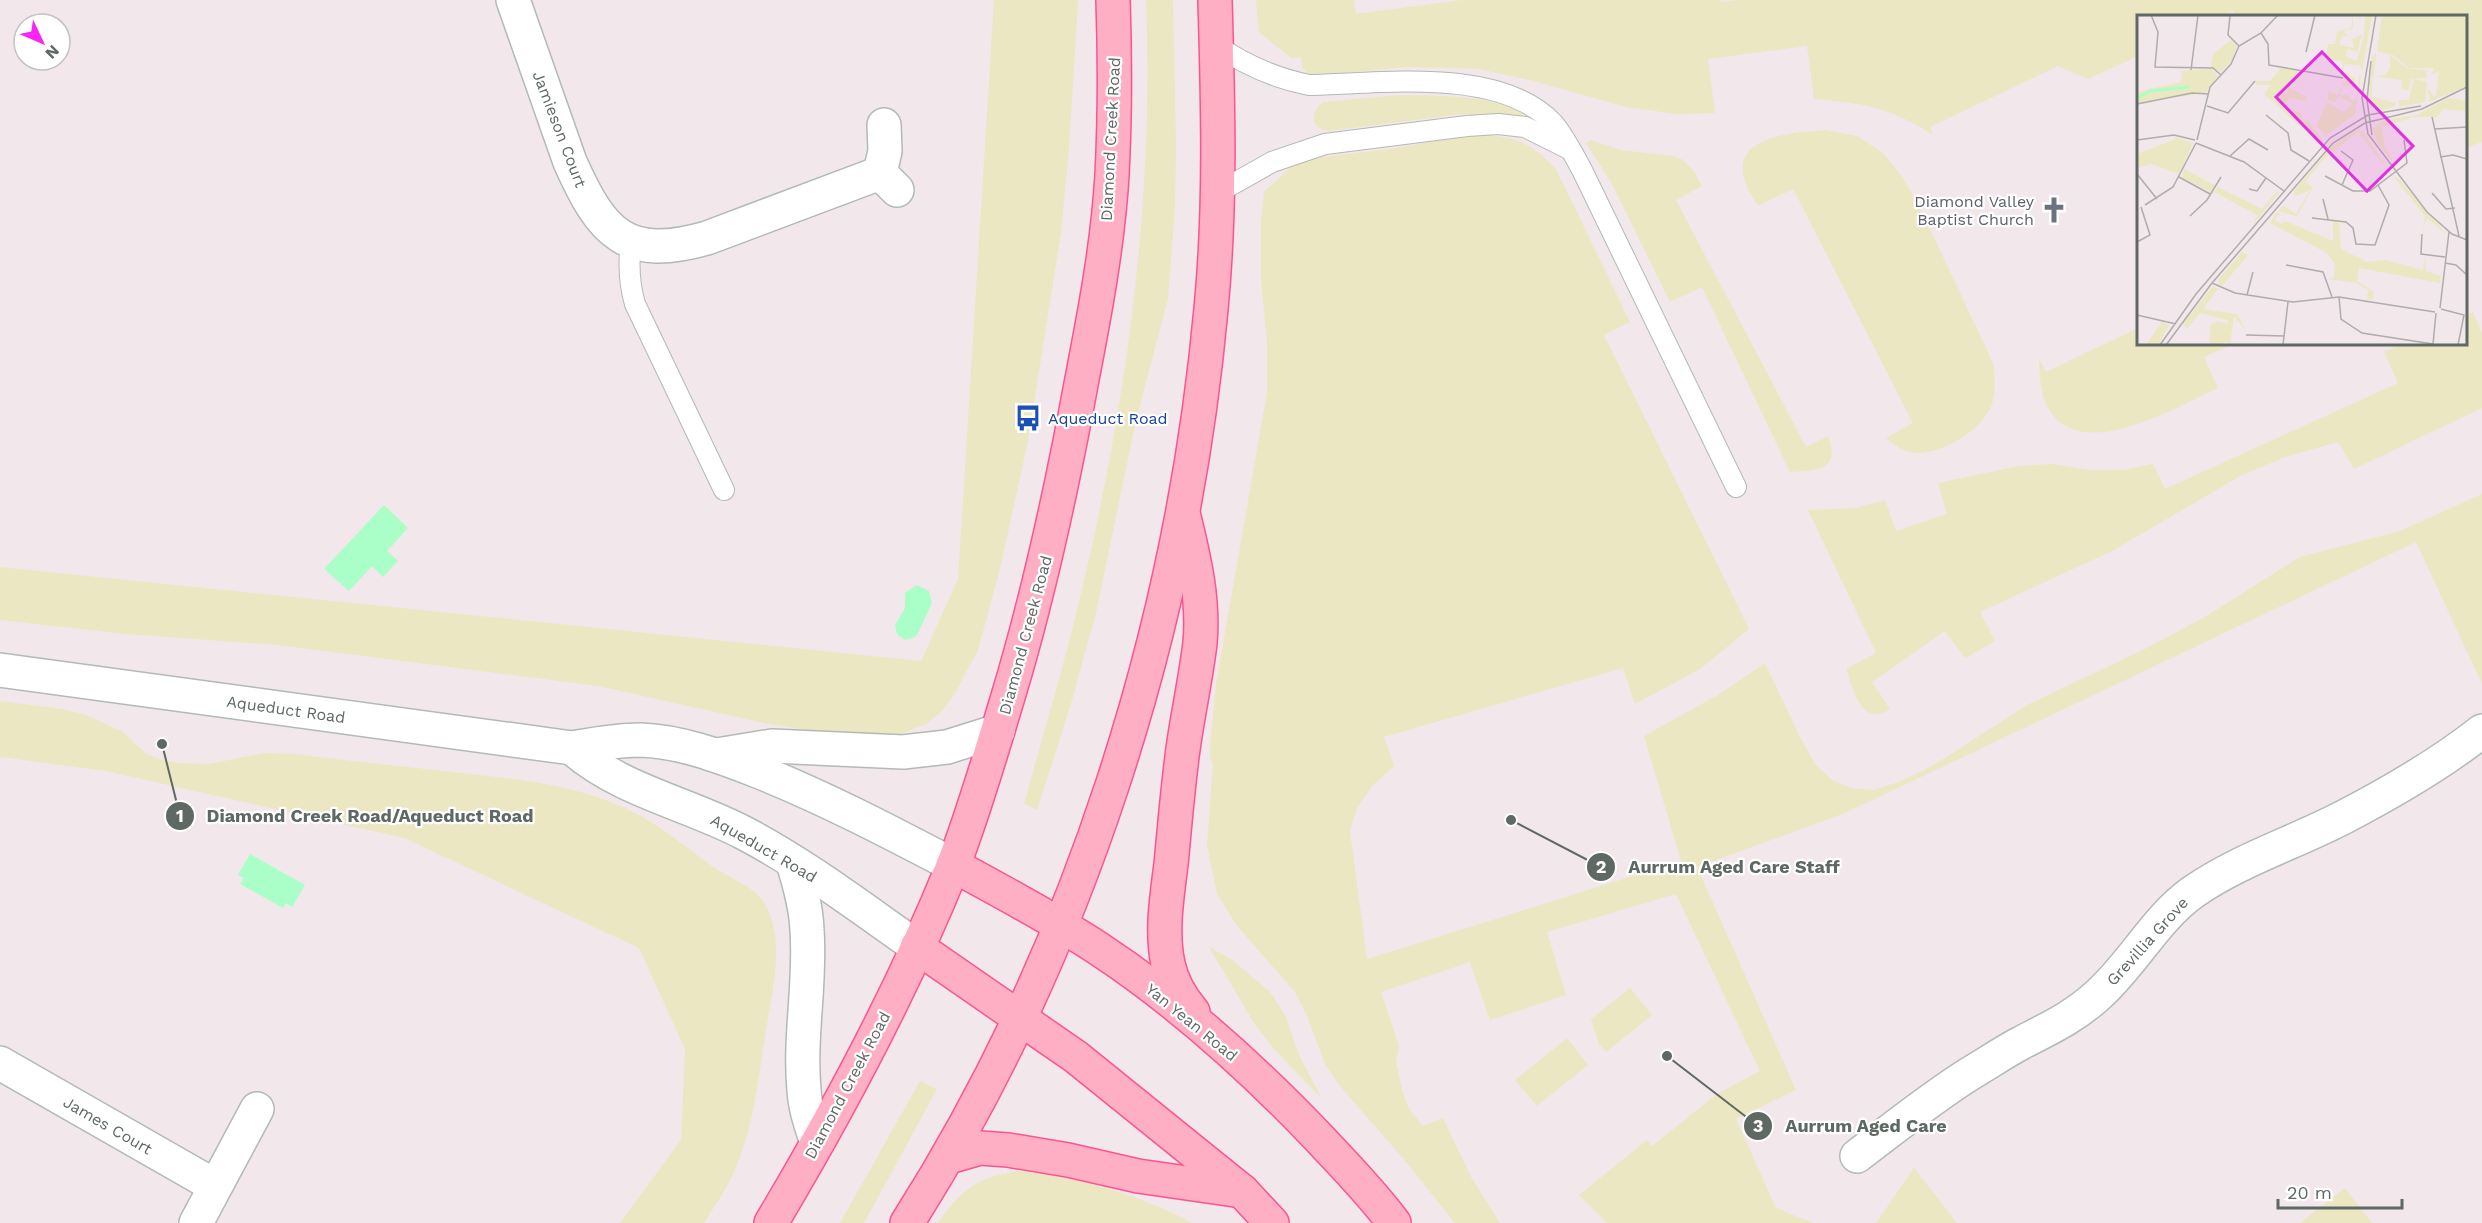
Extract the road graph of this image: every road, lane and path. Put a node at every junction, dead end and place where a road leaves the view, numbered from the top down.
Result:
1 (513, 0) edge
2 (1113, 0) edge
3 (1215, 0) edge
4 (1216, 45) junction
5 (884, 125) dead end
6 (1572, 151) junction
7 (1217, 193) junction
8 (631, 243) junction
9 (1736, 487) dead end
10 (724, 490) dead end
11 (1182, 509) junction
12 (0, 670) edge
13 (998, 731) junction
14 (2482, 731) edge
15 (572, 748) junction
16 (717, 755) junction
17 (793, 863) junction
18 (953, 865) junction
19 (1062, 926) junction
20 (917, 947) junction
21 (1020, 1018) junction
22 (1228, 1050) junction
23 (0, 1063) edge
24 (257, 1109) dead end
25 (817, 1143) junction
26 (1857, 1156) dead end
27 (949, 1157) junction
28 (215, 1186) junction
29 (1242, 1191) junction
30 (196, 1223) edge
31 (771, 1223) edge
32 (907, 1223) edge
33 (1272, 1223) edge
34 (1394, 1223) edge

1 - 8 main road, Jamieson Court
2 - 13 main road, Diamond Creek Road
3 - 4 main road
4 - 6 lane
4 - 7 main road
5 - 8 main road, Jamieson Court
6 - 7 lane
6 - 9 lane
7 - 11 main road
8 - 10 lane
11 - 19 main road
11 - 22 main road
12 - 15 main road, Aqueduct Road
13 - 16 main road
13 - 18 main road, Diamond Creek Road
14 - 26 main road, Grevillia Grove
15 - 16 main road, Aqueduct Road
15 - 17 main road, Aqueduct Road
16 - 18 main road, Aqueduct Road
17 - 20 main road, Aqueduct Road
17 - 25 main road
18 - 19 main road, Yan Yean Road
18 - 20 main road, Diamond Creek Road
19 - 21 main road
19 - 22 main road, Yan Yean Road
20 - 21 main road
20 - 25 main road, Diamond Creek Road
21 - 27 main road
21 - 29 main road
22 - 34 main road, Yan Yean Road
23 - 28 main road, James Court
24 - 28 main road
25 - 31 main road, Diamond Creek Road
27 - 29 main road
27 - 32 main road
28 - 30 main road
29 - 33 main road

